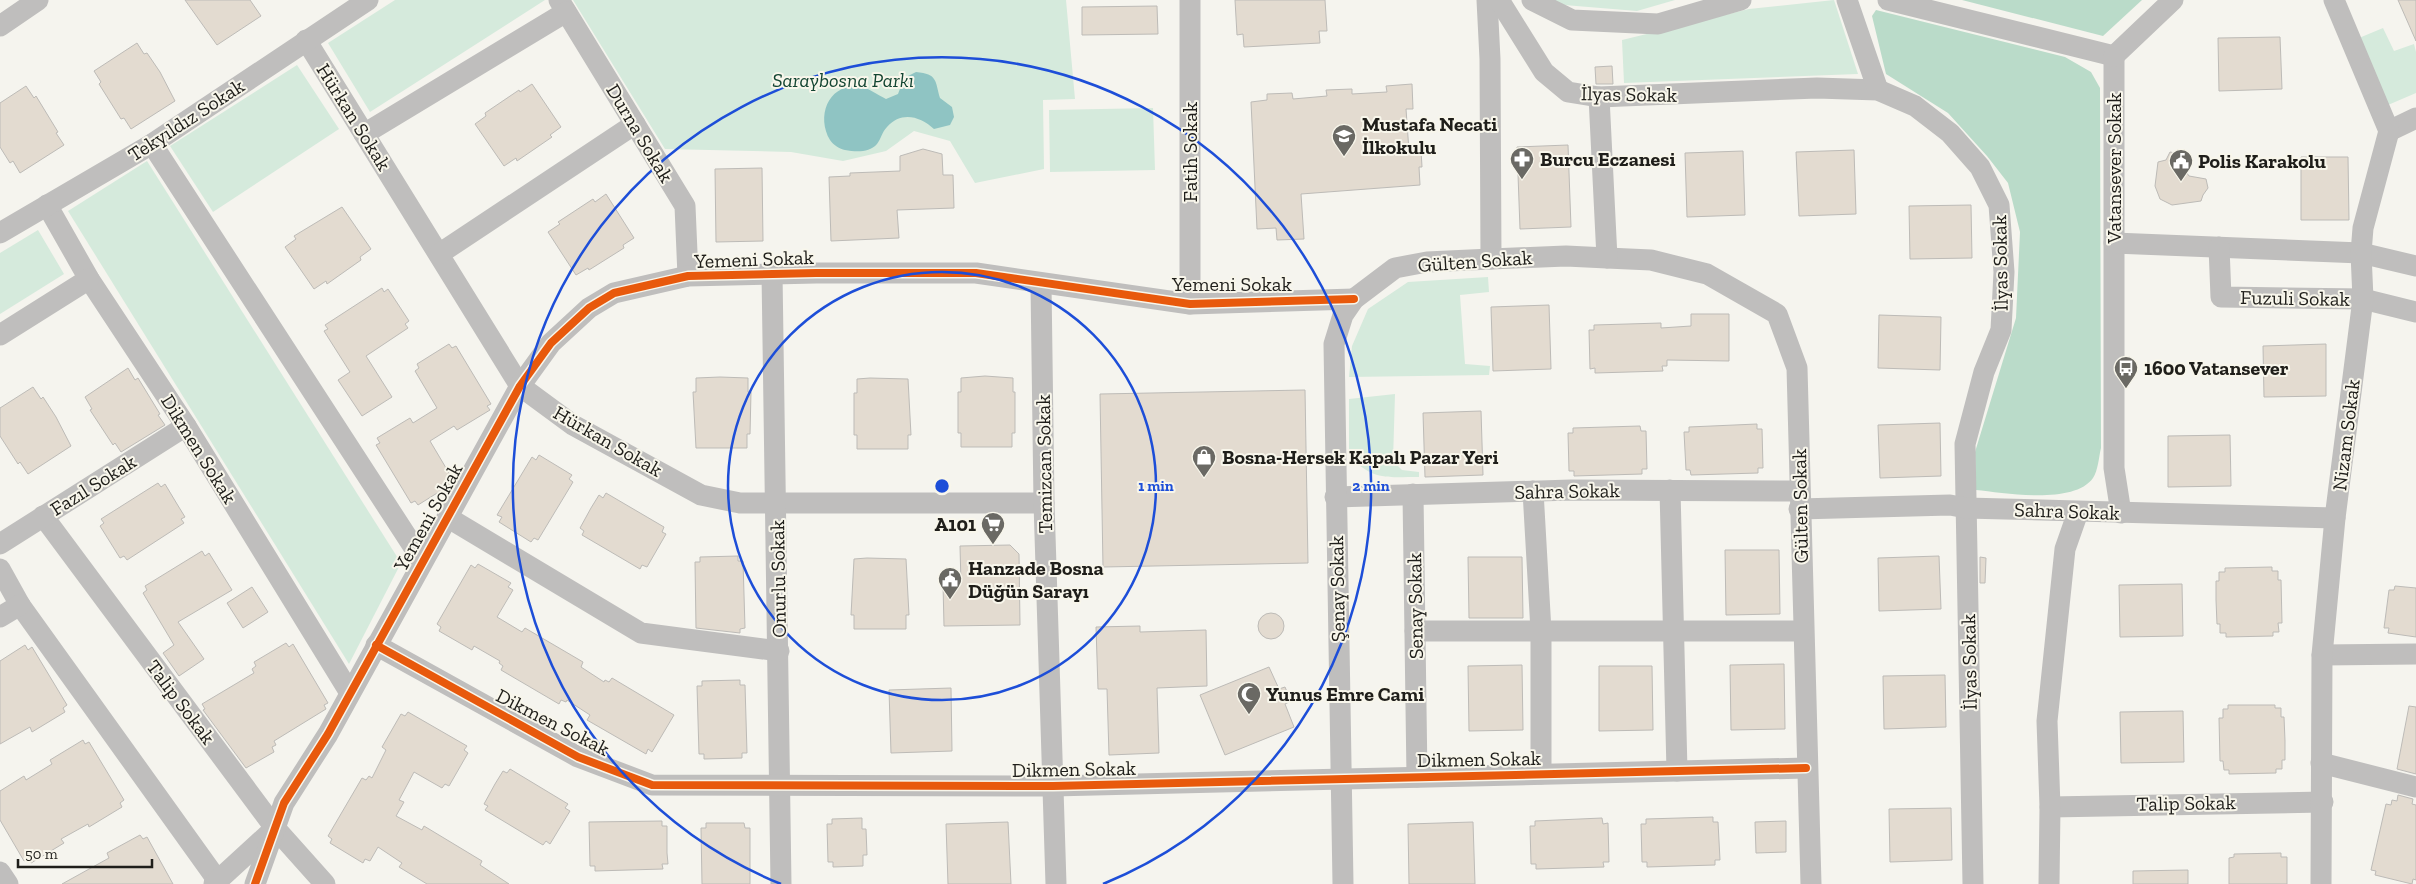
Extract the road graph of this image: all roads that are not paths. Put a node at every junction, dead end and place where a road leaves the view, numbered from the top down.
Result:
1 (38, 0) edge
2 (368, 0) edge
3 (1190, 0) edge
4 (1487, 0) edge
5 (1499, 0) edge
6 (1532, 0) edge
7 (1739, 0) edge
8 (1848, 0) edge
9 (1888, 0) edge
10 (2173, 0) edge
11 (2334, 0) edge
12 (563, 6) edge
13 (0, 26) edge
14 (306, 40) junction
15 (2114, 56) junction
16 (1878, 90) junction
17 (1599, 97) junction
18 (2416, 118) edge
19 (635, 124) junction
20 (2389, 131) junction
21 (364, 134) junction
22 (152, 144) junction
23 (47, 205) junction
24 (0, 233) edge
25 (2114, 243) junction
26 (2219, 247) junction
27 (439, 254) junction
28 (2362, 254) junction
29 (1491, 258) junction
30 (1607, 258) junction
31 (2416, 266) edge
32 (772, 274) junction
33 (688, 276) junction
34 (89, 279) junction
35 (1041, 284) junction
36 (1354, 299) junction
37 (2364, 299) junction
38 (1190, 304) junction
39 (2416, 312) edge
40 (0, 335) edge
41 (520, 386) junction
42 (186, 426) junction
43 (1670, 490) junction
44 (1533, 491) junction
45 (1413, 494) junction
46 (1335, 497) junction
47 (1799, 500) junction
48 (1044, 503) junction
49 (777, 504) junction
50 (1966, 508) junction
51 (2078, 512) junction
52 (2121, 513) junction
53 (43, 516) junction
54 (446, 517) junction
55 (2336, 518) junction
56 (0, 544) edge
57 (422, 560) junction
58 (0, 569) edge
59 (20, 605) junction
60 (0, 617) edge
61 (1415, 631) junction
62 (1542, 631) junction
63 (1672, 631) junction
64 (1803, 631) junction
65 (376, 646) junction
66 (779, 651) junction
67 (2416, 654) edge
68 (2322, 656) junction
69 (350, 693) junction
70 (2321, 763) junction
71 (1806, 768) junction
72 (1676, 771) junction
73 (1541, 774) junction
74 (1417, 777) junction
75 (1340, 778) junction
76 (781, 786) junction
77 (1053, 786) junction
78 (2416, 787) edge
79 (2323, 802) junction
80 (2050, 806) junction
81 (275, 828) junction
82 (0, 872) edge
83 (216, 883) edge
84 (8, 884) edge
85 (255, 884) edge
86 (325, 884) edge
87 (781, 884) edge
88 (1056, 884) edge
89 (1343, 884) edge
90 (1811, 884) edge
91 (1973, 884) edge
92 (2049, 884) edge
93 (2321, 884) edge

1 - 13 street
2 - 14 street, Tekyıldız Sokak
3 - 38 street, Fatih Sokak
4 - 29 street
5 - 17 street, İlyas Sokak
6 - 7 street
8 - 16 street
9 - 15 street
10 - 15 street
11 - 20 street
12 - 19 street, Durna Sokak
12 - 21 street
14 - 21 street, Hürkan Sokak
14 - 22 street, Tekyıldız Sokak
15 - 25 street, Vatansever Sokak
16 - 17 street, İlyas Sokak
16 - 50 street, İlyas Sokak
17 - 30 street
18 - 20 street
19 - 27 street
19 - 33 street, Durna Sokak
20 - 28 street, Nizam Sokak
21 - 27 street, Hürkan Sokak
22 - 23 street, Tekyıldız Sokak
22 - 57 street
23 - 24 street, Tekyıldız Sokak
23 - 34 street, Dikmen Sokak
25 - 26 street
25 - 52 street, Vatansever Sokak
26 - 28 street
26 - 37 street, Fuzuli Sokak
27 - 41 street, Hürkan Sokak
28 - 31 street
28 - 37 street, Nizam Sokak
29 - 30 street, Gülten Sokak
29 - 36 street, Gülten Sokak
30 - 47 street, Gülten Sokak
32 - 33 street, Yemeni Sokak
32 - 35 street, Yemeni Sokak
32 - 49 street, Onurlu Sokak
33 - 41 street, Yemeni Sokak
34 - 40 street
34 - 42 street, Dikmen Sokak
35 - 38 street, Yemeni Sokak
35 - 48 street, Temizcan Sokak
36 - 38 street, Yemeni Sokak
36 - 46 street, Şenay Sokak
37 - 39 street, Fuzuli Sokak
37 - 55 street, Nizam Sokak
41 - 49 street, Hürkan Sokak
41 - 54 street, Yemeni Sokak
42 - 53 street, Fazıl Sokak
42 - 69 street, Dikmen Sokak
43 - 44 street, Sahra Sokak
43 - 47 street, Sahra Sokak
43 - 63 street
44 - 45 street, Sahra Sokak
44 - 62 street
45 - 46 street, Sahra Sokak
45 - 61 street, Senay Sokak
46 - 75 street, Şenay Sokak
47 - 50 street, Sahra Sokak
47 - 64 street, Gülten Sokak
48 - 49 street, Hürkan Sokak
48 - 77 street, Temizcan Sokak
49 - 66 street, Onurlu Sokak
50 - 51 street, Sahra Sokak
50 - 91 street, İlyas Sokak
51 - 52 street, Sahra Sokak
51 - 80 street
52 - 55 street, Sahra Sokak
53 - 56 street, Fazıl Sokak
53 - 81 street, Talip Sokak
54 - 57 street, Yemeni Sokak
54 - 66 street
55 - 68 street, Nizam Sokak
57 - 65 street, Yemeni Sokak
58 - 59 street
59 - 60 street
59 - 83 street
61 - 62 street
61 - 74 street, Senay Sokak
62 - 63 street
62 - 73 street
63 - 64 street
63 - 72 street
64 - 71 street, Gülten Sokak
65 - 69 street, Yemeni Sokak
65 - 76 street, Dikmen Sokak
66 - 76 street, Onurlu Sokak
67 - 68 street
68 - 70 street, Nizam Sokak
69 - 81 street, Yemeni Sokak
70 - 78 street
70 - 79 street, Nizam Sokak
71 - 72 street, Dikmen Sokak
71 - 90 street, Gülten Sokak
72 - 73 street, Dikmen Sokak
73 - 74 street, Dikmen Sokak
74 - 75 street, Dikmen Sokak
75 - 77 street, Dikmen Sokak
75 - 89 street, Şenay Sokak
76 - 77 street, Dikmen Sokak
76 - 87 street, Onurlu Sokak
77 - 88 street, Temizcan Sokak
79 - 80 street, Talip Sokak
79 - 93 street, Nizam Sokak
80 - 92 street
81 - 83 street, Yemeni Sokak
81 - 85 street
81 - 86 street, Talip Sokak
82 - 84 street

